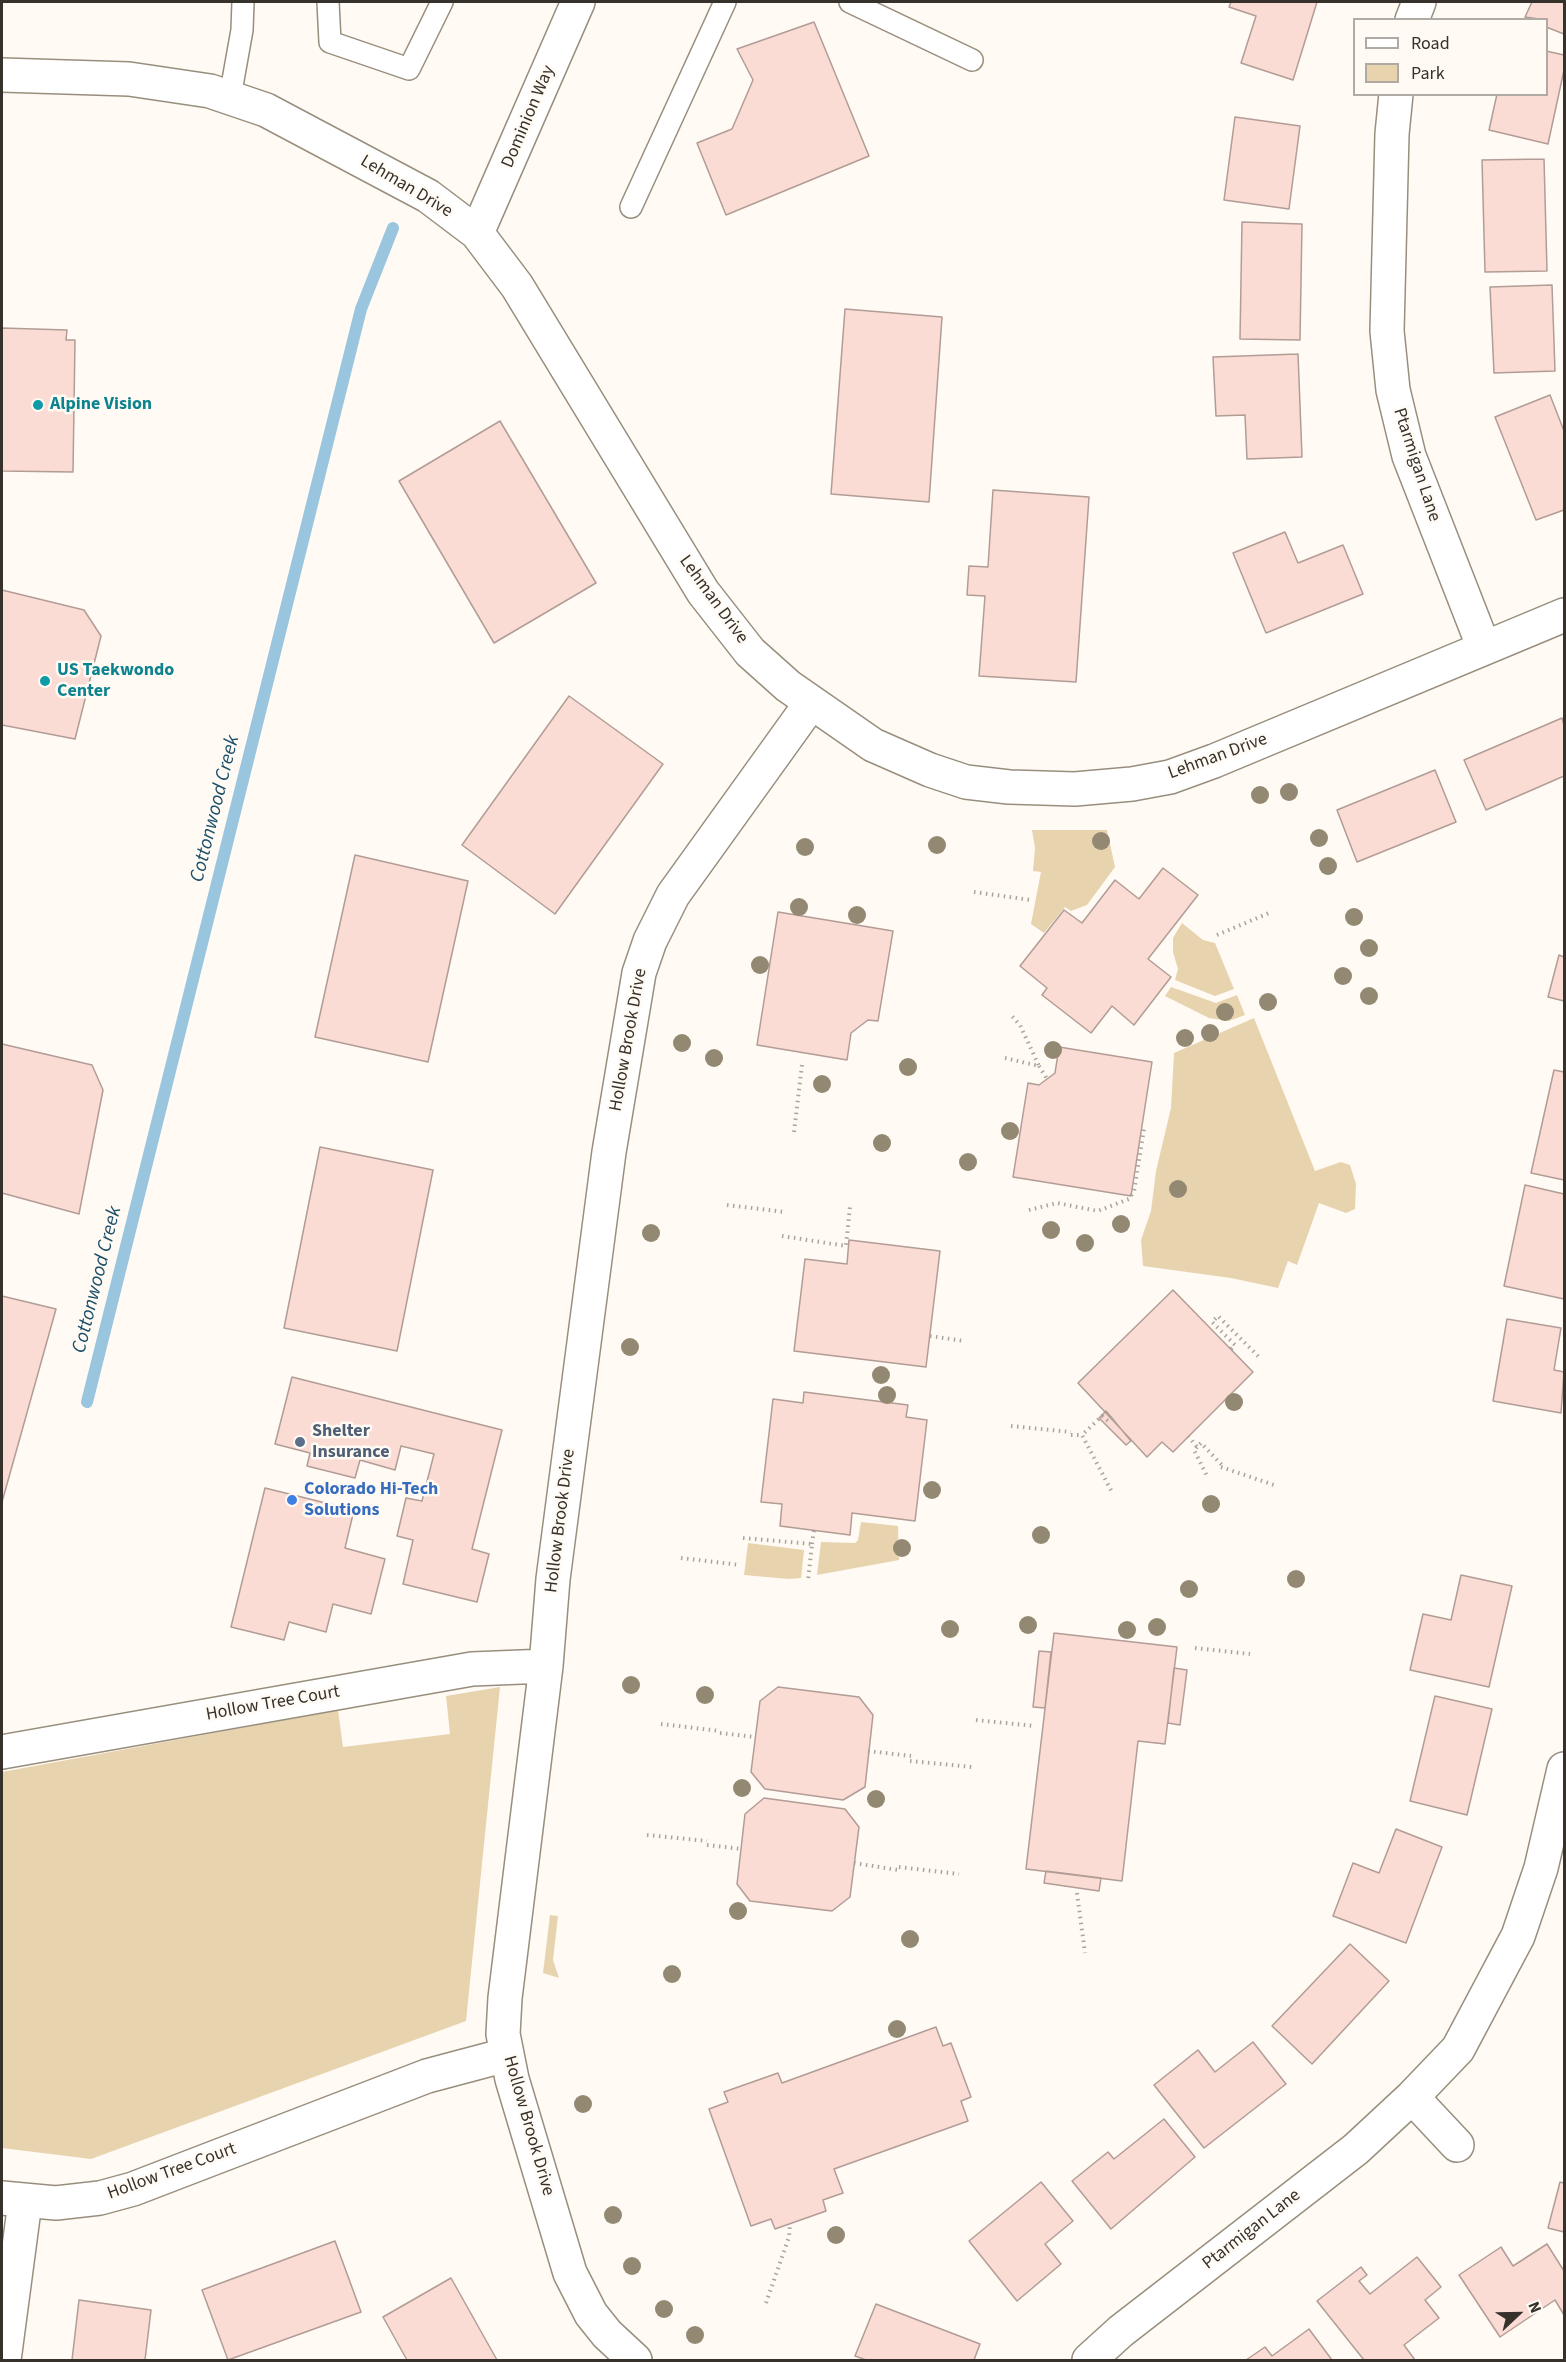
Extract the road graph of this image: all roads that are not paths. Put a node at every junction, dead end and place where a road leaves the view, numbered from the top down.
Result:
1 (243, 2) edge
2 (328, 2) edge
3 (442, 2) edge
4 (578, 2) edge
5 (725, 2) edge
6 (850, 2) edge
7 (1419, 2) edge
8 (1414, 18) edge
9 (972, 60) dead end
10 (2, 75) edge
11 (1396, 96) edge
12 (230, 97) junction
13 (631, 207) dead end
14 (477, 233) junction
15 (1564, 615) edge
16 (1484, 648) junction
17 (811, 703) junction
18 (546, 1666) junction
19 (2, 1752) edge
20 (1564, 1769) edge
21 (506, 2055) junction
22 (1412, 2097) junction
23 (1457, 2145) dead end
24 (13, 2200) edge
25 (4, 2361) edge
26 (635, 2361) edge
27 (1089, 2361) edge

1 - 12 lane
2 - 3 lane
4 - 14 street, Dominion Way
5 - 13 lane
6 - 9 lane
7 - 8 street
10 - 12 street, Lehman Drive
11 - 16 street, Ptarmigan Lane
12 - 14 street, Lehman Drive
14 - 17 street, Lehman Drive
15 - 16 street, Lehman Drive
16 - 17 street, Lehman Drive
17 - 18 street, Hollow Brook Drive
18 - 19 street, Hollow Tree Court
18 - 21 street, Hollow Brook Drive
20 - 22 street, Ptarmigan Lane
21 - 24 street, Hollow Tree Court
21 - 26 street, Hollow Brook Drive
22 - 23 street
22 - 27 street, Ptarmigan Lane
24 - 25 street

